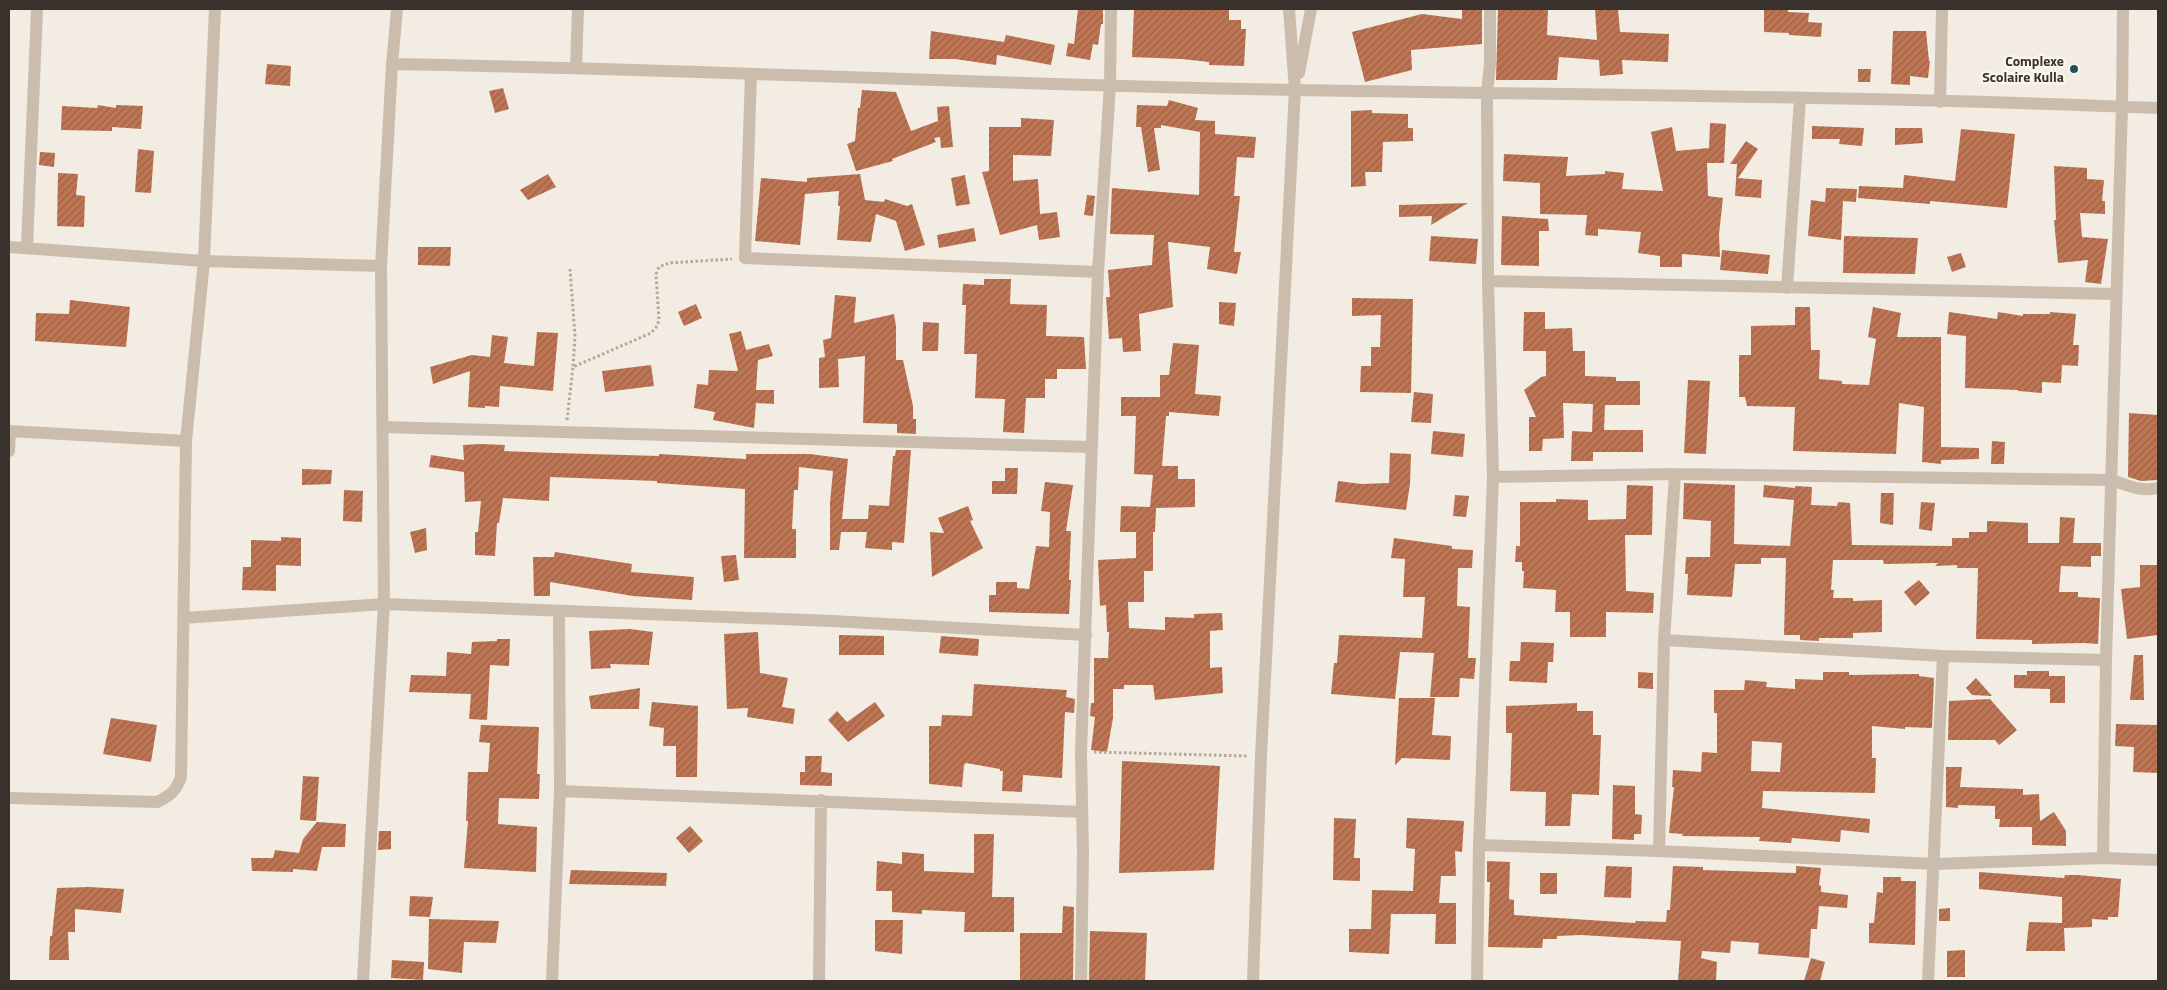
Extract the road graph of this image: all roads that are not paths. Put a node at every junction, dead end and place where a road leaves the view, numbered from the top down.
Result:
1 (37, 9) edge
2 (216, 9) edge
3 (397, 9) edge
4 (578, 9) edge
5 (1111, 9) edge
6 (1289, 9) edge
7 (1311, 9) edge
8 (1490, 9) edge
9 (1942, 9) edge
10 (2123, 9) edge
11 (392, 64) junction
12 (576, 67) junction
13 (751, 74) junction
14 (1110, 85) junction
15 (1295, 90) junction
16 (1487, 92) junction
17 (1800, 99) junction
18 (1940, 102) junction
19 (2122, 106) junction
20 (2158, 108) edge
21 (9, 247) edge
22 (27, 247) junction
23 (204, 261) junction
24 (381, 266) junction
25 (1098, 272) junction
26 (1488, 281) junction
27 (1787, 288) junction
28 (2116, 294) junction
29 (382, 426) junction
30 (9, 431) edge
31 (186, 441) junction
32 (1091, 447) junction
33 (9, 451) edge
34 (1675, 474) junction
35 (1493, 476) junction
36 (2112, 480) junction
37 (2158, 488) edge
38 (384, 604) junction
39 (559, 611) junction
40 (183, 618) junction
41 (1086, 635) junction
42 (1664, 640) junction
43 (1944, 656) junction
44 (2106, 660) junction
45 (560, 791) junction
46 (9, 798) edge
47 (821, 800) junction
48 (1082, 812) junction
49 (1479, 845) junction
50 (1659, 851) junction
51 (2103, 858) junction
52 (2158, 860) edge
53 (1934, 864) junction
54 (364, 981) edge
55 (552, 981) edge
56 (819, 981) edge
57 (1081, 981) edge
58 (1253, 981) edge
59 (1477, 981) edge
60 (1928, 981) edge

1 - 22 street
2 - 23 street
3 - 11 street
4 - 12 street
5 - 14 street
6 - 15 street
7 - 15 street
8 - 16 street
9 - 18 street
10 - 19 street
11 - 12 street
11 - 24 street
12 - 13 street
13 - 14 street
13 - 25 street
14 - 15 street
14 - 25 street
15 - 16 street
15 - 58 street
16 - 17 street
16 - 26 street
17 - 18 street
17 - 27 street
18 - 19 street
19 - 20 street
19 - 28 street
21 - 22 street
22 - 23 street
23 - 24 street
23 - 31 street
24 - 29 street
25 - 32 street
26 - 27 street
26 - 35 street
27 - 28 street
28 - 36 street
29 - 32 street
29 - 38 street
30 - 31 street
30 - 33 street
31 - 40 street
32 - 41 street
34 - 35 street
34 - 36 street
34 - 42 street
35 - 49 street
36 - 37 street
36 - 44 street
38 - 39 street
38 - 40 street
38 - 54 street
39 - 41 street
39 - 45 street
40 - 46 street
41 - 48 street
42 - 43 street
42 - 50 street
43 - 44 street
43 - 53 street
44 - 51 street
45 - 47 street
45 - 55 street
47 - 48 street
47 - 56 street
48 - 57 street
49 - 50 street
49 - 59 street
50 - 53 street
51 - 52 street
51 - 53 street
53 - 60 street

